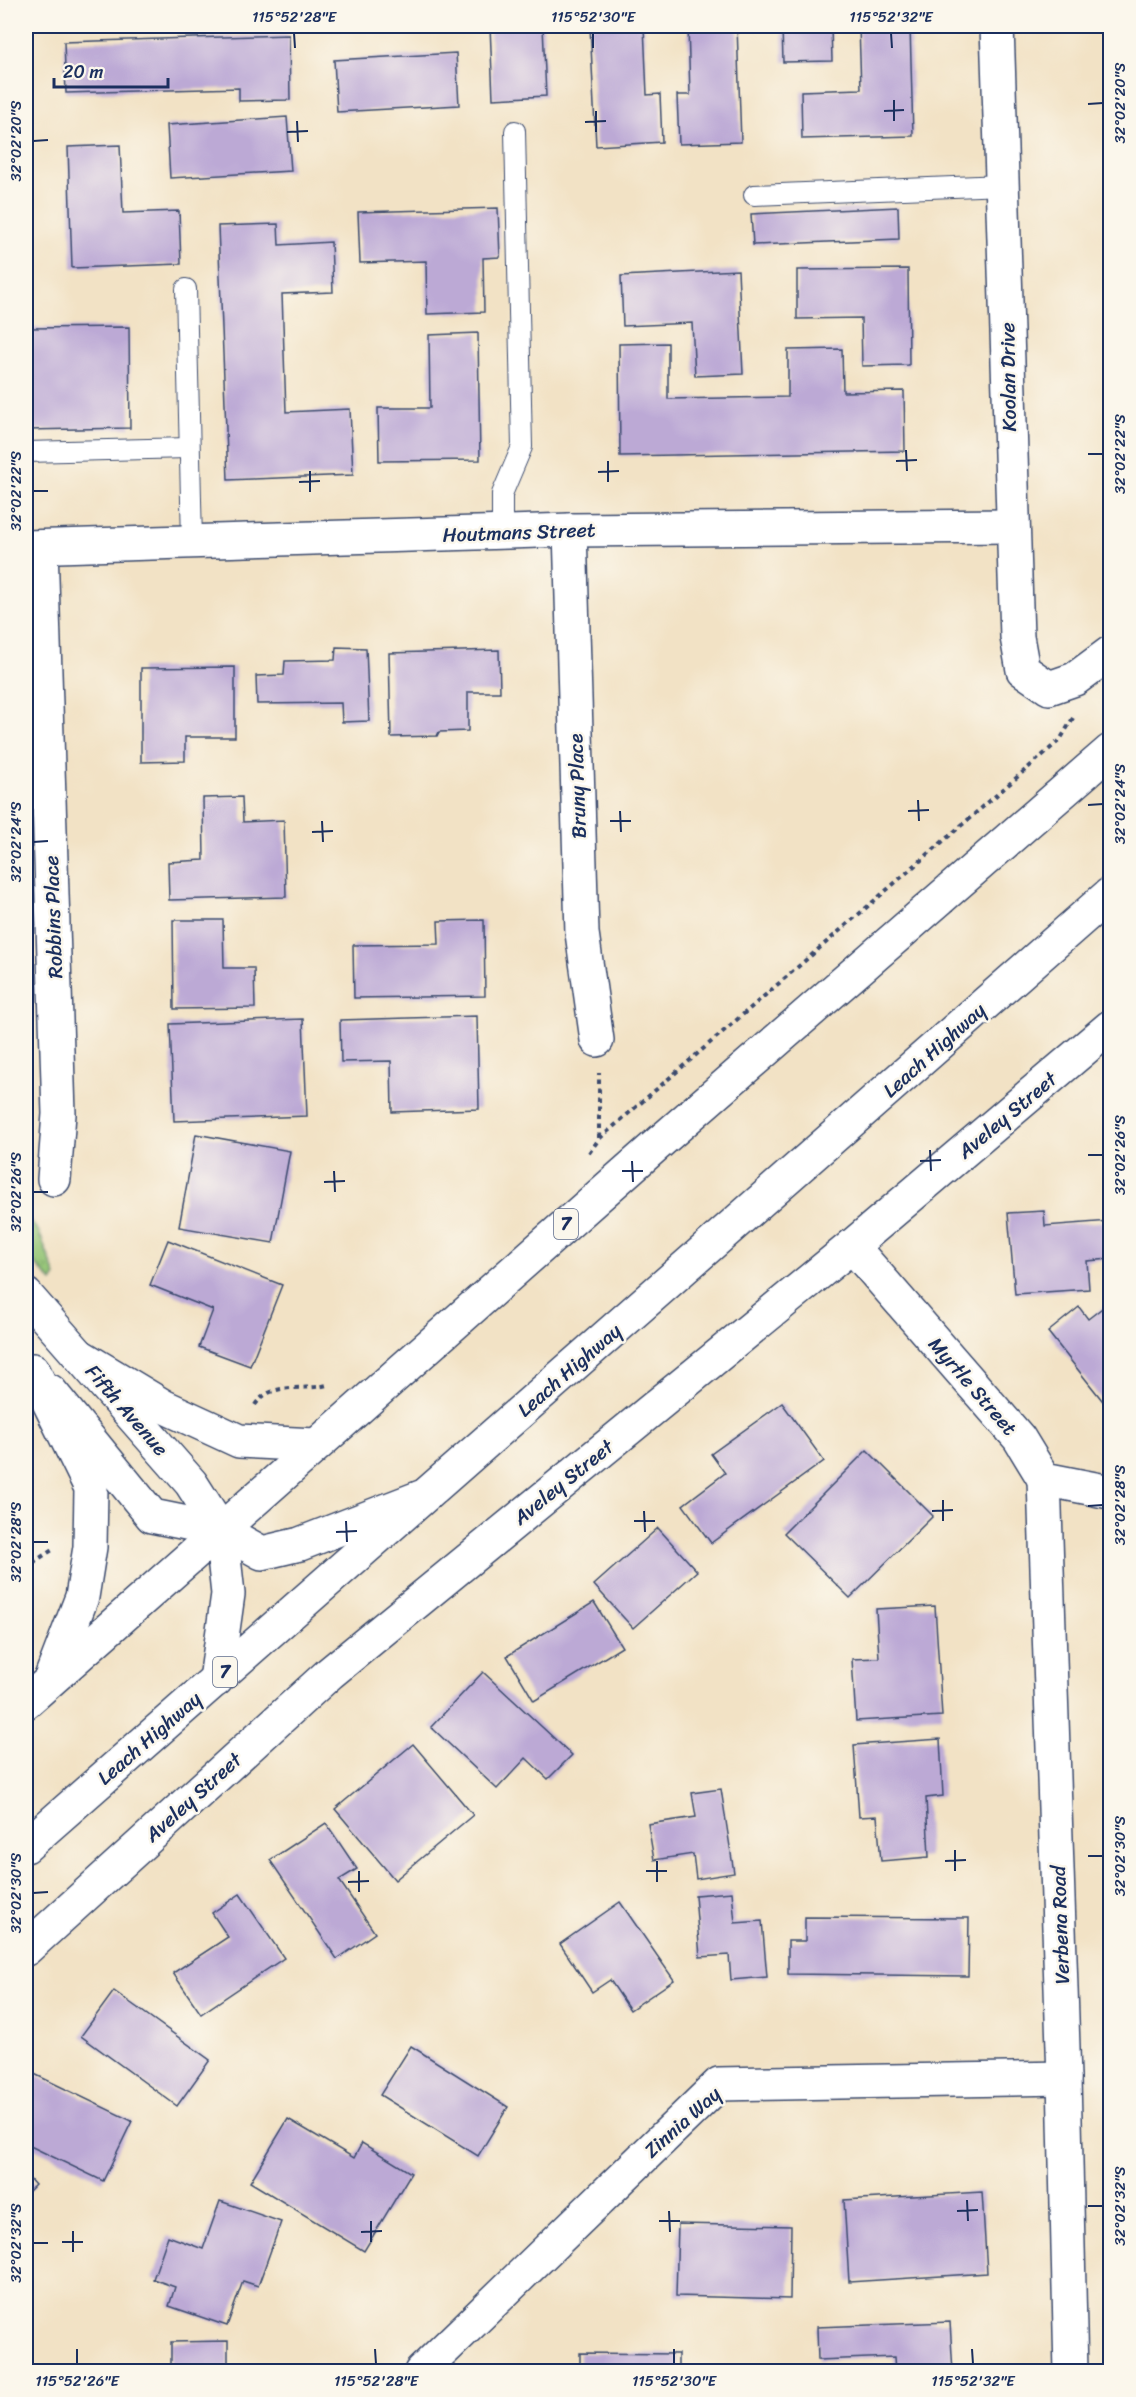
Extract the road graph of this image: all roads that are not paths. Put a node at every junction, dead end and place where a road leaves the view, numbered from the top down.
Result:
1 (996, 26) edge
2 (515, 131) dead end
3 (1003, 185) junction
4 (754, 195) dead end
5 (186, 289) dead end
6 (189, 448) junction
7 (26, 452) edge
8 (1012, 526) junction
9 (570, 530) junction
10 (502, 533) junction
11 (192, 542) junction
12 (33, 547) edge
13 (1110, 653) edge
14 (1110, 751) edge
15 (1110, 894) edge
16 (1110, 1027) edge
17 (597, 1040) dead end
18 (54, 1179) dead end
19 (852, 1246) junction
20 (26, 1295) edge
21 (80, 1356) junction
22 (29, 1366) edge
23 (315, 1445) junction
24 (1044, 1479) junction
25 (1110, 1492) edge
26 (423, 1497) junction
27 (221, 1530) junction
28 (51, 1680) junction
29 (216, 1680) junction
30 (26, 1702) edge
31 (26, 1846) edge
32 (26, 1949) edge
33 (1065, 2078) junction
34 (421, 2372) edge
35 (1071, 2372) edge

1 - 3 main road, Koolan Drive
2 - 10 lane
3 - 4 lane
3 - 8 main road, Koolan Drive
5 - 6 lane
6 - 7 lane
6 - 11 lane
8 - 9 main road, Houtmans Street
8 - 13 main road, Koolan Drive
9 - 10 main road, Houtmans Street
9 - 17 main road, Bruny Place
10 - 11 main road, Houtmans Street
11 - 12 main road, Houtmans Street
12 - 18 main road, Robbins Place
14 - 23 main road, 7
15 - 26 main road, Leach Highway / 7
16 - 19 main road, Aveley Street
19 - 24 main road, Myrtle Street
19 - 32 main road, Aveley Street
20 - 21 main road, Fifth Avenue
21 - 23 main road
21 - 27 main road, Fifth Avenue
22 - 27 main road, Fifth Avenue
22 - 28 main road
23 - 27 main road, 7
24 - 25 main road
24 - 33 main road, Verbena Road
26 - 27 main road, Fifth Avenue
26 - 29 main road, Leach Highway / 7
27 - 28 main road, 7
27 - 29 main road, Fifth Avenue
28 - 30 main road, 7
29 - 31 main road, Leach Highway / 7
33 - 34 main road, Zinnia Way
33 - 35 main road, Verbena Road

